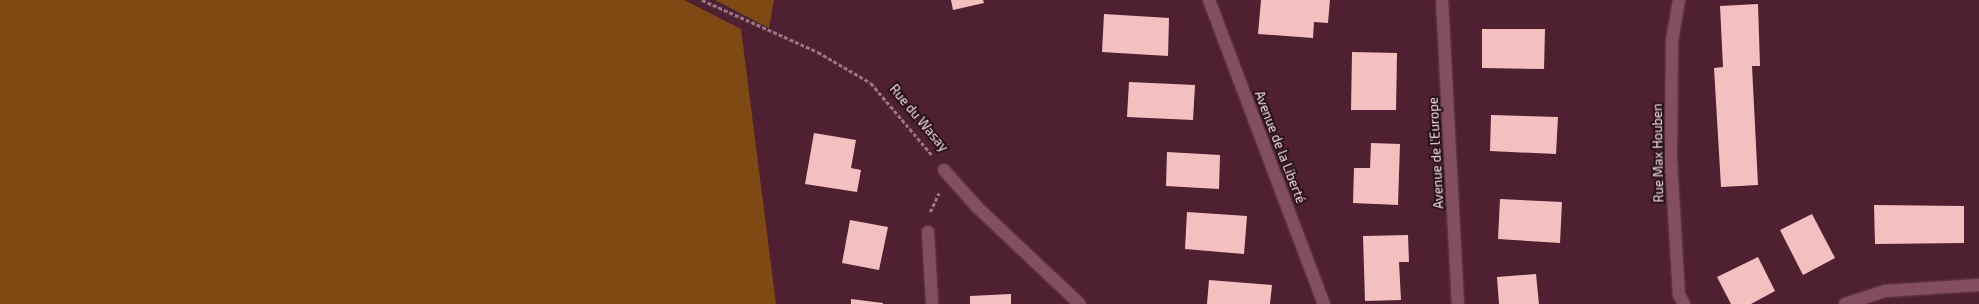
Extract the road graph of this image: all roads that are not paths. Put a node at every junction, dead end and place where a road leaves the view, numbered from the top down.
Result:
1 (1209, 0) edge
2 (1442, 0) edge
3 (1678, 0) edge
4 (947, 174) road end
5 (928, 232) road end
6 (1979, 285) edge
7 (932, 304) edge
8 (1080, 304) edge
9 (1324, 304) edge
10 (1458, 304) edge
11 (1684, 304) edge
12 (1845, 304) edge

1 - 9 street, Avenue de la Liberté
2 - 10 street, Avenue de l'Europe
3 - 11 street, Rue Max Houben
4 - 8 street
5 - 7 street
6 - 12 street

